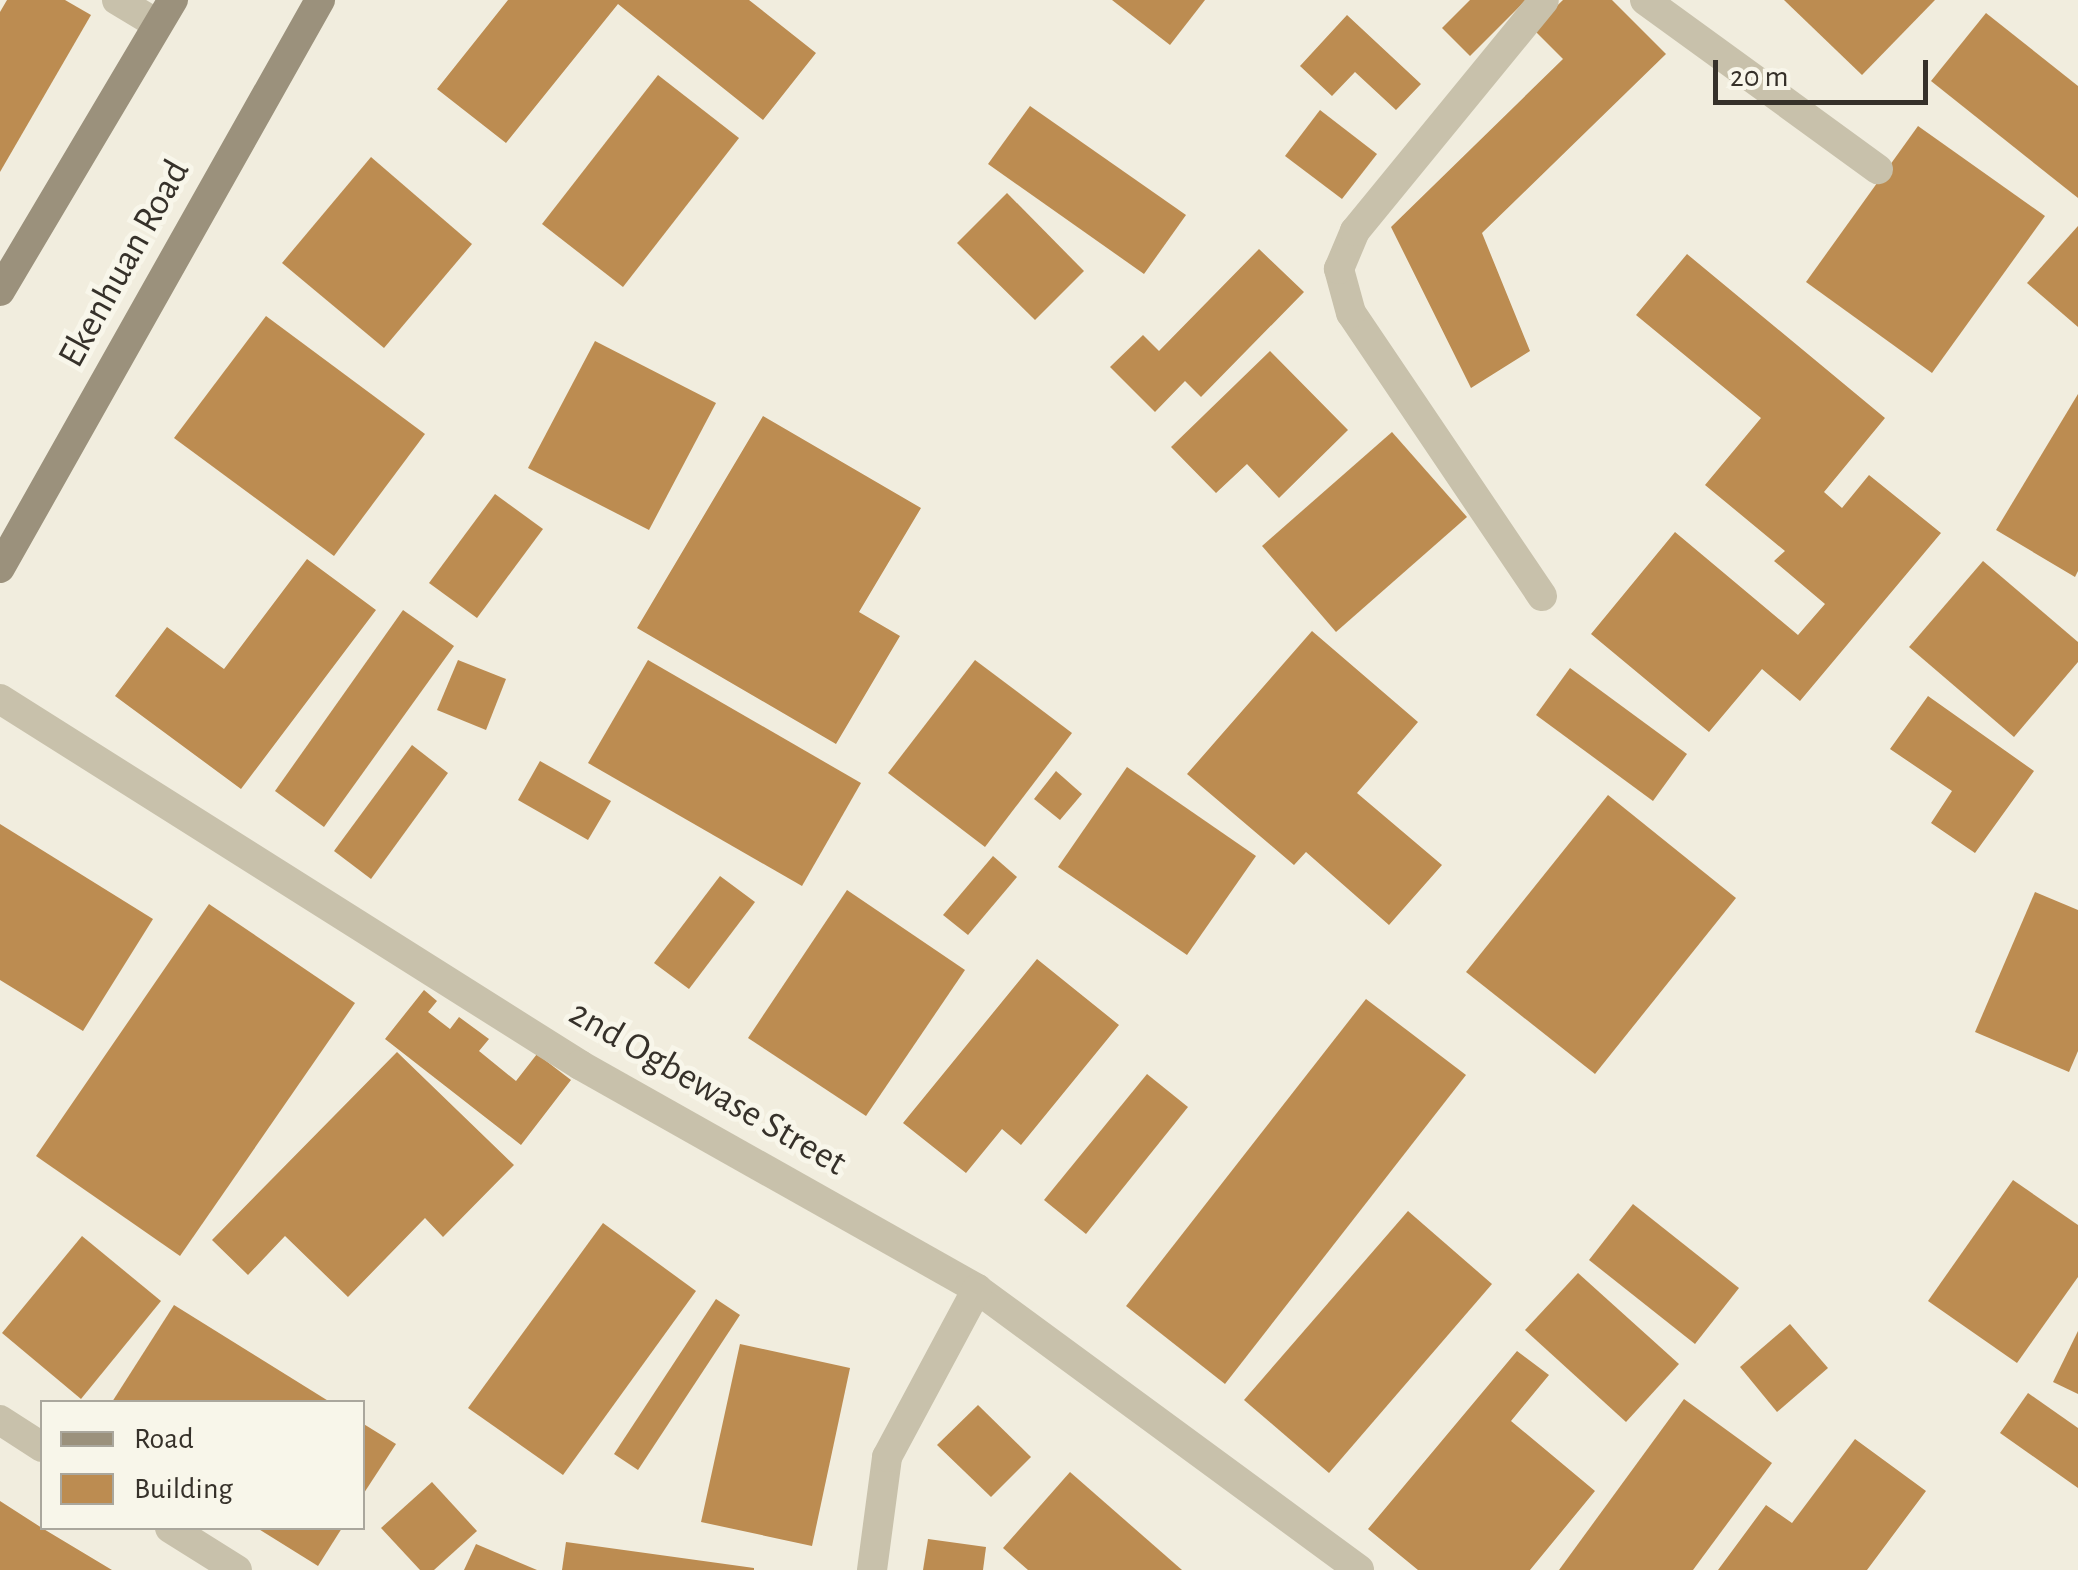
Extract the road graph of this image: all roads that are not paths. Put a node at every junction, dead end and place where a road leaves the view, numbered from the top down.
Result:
1 (117, 0) edge
2 (320, 0) edge
3 (1544, 0) edge
4 (1646, 0) edge
5 (165, 12) edge
6 (1878, 169) dead end
7 (0, 291) edge
8 (0, 568) edge
9 (1542, 596) dead end
10 (0, 698) edge
11 (977, 1290) junction
12 (0, 1420) edge
13 (40, 1446) edge
14 (173, 1530) edge
15 (237, 1570) edge
16 (872, 1570) edge
17 (1358, 1570) edge

1 - 5 street
2 - 8 main road, Ekenhuan Road
3 - 9 street
4 - 6 street
5 - 7 main road
10 - 11 street, 2nd Ogbewase Street
11 - 16 street
11 - 17 street, 2nd Ogbewase Street
12 - 13 street
14 - 15 street

